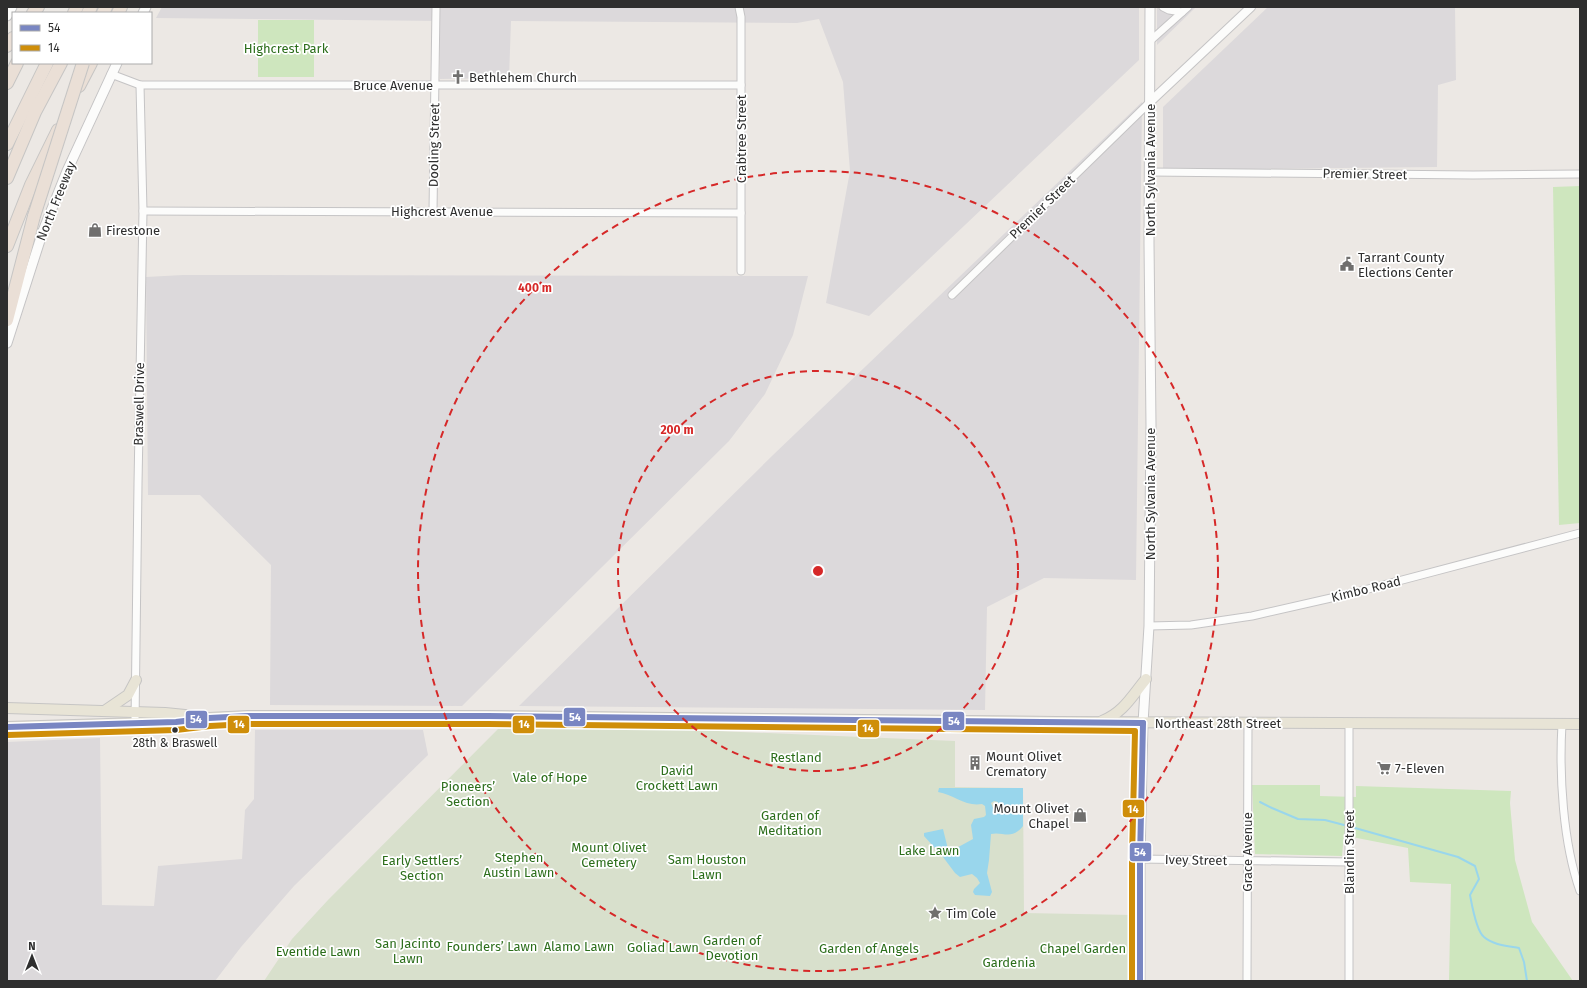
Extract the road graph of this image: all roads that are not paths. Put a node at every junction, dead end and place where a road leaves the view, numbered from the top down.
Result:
1 (12, 7) edge
2 (436, 7) edge
3 (739, 7) edge
4 (1150, 7) edge
5 (1163, 7) edge
6 (1252, 7) edge
7 (1185, 9) edge
8 (7, 16) edge
9 (1150, 41) junction
10 (16, 64) edge
11 (47, 64) edge
12 (60, 64) edge
13 (83, 64) edge
14 (91, 64) edge
15 (116, 64) edge
16 (111, 74) junction
17 (7, 83) edge
18 (140, 85) junction
19 (434, 85) junction
20 (741, 85) junction
21 (1150, 102) junction
22 (7, 144) edge
23 (1150, 172) junction
24 (1580, 174) edge
25 (7, 178) edge
26 (143, 210) junction
27 (433, 211) junction
28 (741, 213) junction
29 (7, 246) edge
30 (741, 271) dead end
31 (952, 294) dead end
32 (7, 320) edge
33 (7, 343) edge
34 (1580, 534) edge
35 (1150, 626) junction
36 (1146, 679) junction
37 (136, 680) junction
38 (7, 708) edge
39 (106, 710) junction
40 (136, 712) junction
41 (209, 718) junction
42 (1098, 722) junction
43 (1143, 722) junction
44 (135, 723) junction
45 (1248, 723) junction
46 (1349, 723) junction
47 (1562, 724) junction
48 (1580, 724) edge
49 (7, 727) edge
50 (1140, 859) junction
51 (1246, 861) junction
52 (1349, 862) junction
53 (1580, 891) edge
54 (1140, 981) edge
55 (1247, 981) edge
56 (1349, 981) edge

1 - 8 main road
2 - 19 street, Dooling Street
3 - 20 street, Crabtree Street
4 - 9 main road, North Sylvania Avenue
5 - 7 street
6 - 21 street
7 - 9 street
9 - 21 main road, North Sylvania Avenue
10 - 17 highway
11 - 22 highway
12 - 25 highway
13 - 32 highway, bridge
14 - 29 highway, North Freeway
15 - 16 main road, North Freeway
16 - 18 street
16 - 33 main road, North Freeway
18 - 19 street, Bruce Avenue
18 - 26 street, Braswell Drive
19 - 20 street, Bruce Avenue
19 - 27 street, Dooling Street
20 - 28 street, Crabtree Street
21 - 23 main road, North Sylvania Avenue
21 - 31 street, Premier Street
23 - 24 street, Premier Street
23 - 35 main road, North Sylvania Avenue
26 - 27 street, Highcrest Avenue
26 - 37 street, Braswell Drive
27 - 28 street, Highcrest Avenue
28 - 30 street, Crabtree Street
34 - 35 street, Kimbo Road
35 - 36 main road, North Sylvania Avenue
36 - 42 main road
36 - 43 main road, North Sylvania Avenue
37 - 39 main road
37 - 40 street, Braswell Drive
38 - 39 main road, Northeast 28th Street
39 - 40 main road, Northeast 28th Street
40 - 41 main road, Northeast 28th Street
40 - 44 street, Braswell Drive
41 - 42 main road, Northeast 28th Street
41 - 44 main road, Northeast 28th Street
42 - 43 main road, Northeast 28th Street
43 - 45 main road, Northeast 28th Street
43 - 50 main road, North Sylvania Avenue
44 - 49 main road, Northeast 28th Street
45 - 46 main road, Northeast 28th Street
45 - 51 street, Grace Avenue
46 - 47 main road, Northeast 28th Street
46 - 52 street, Blandin Street
47 - 48 main road, Northeast 28th Street
47 - 53 street
50 - 51 street, Ivey Street
50 - 54 main road, North Sylvania Avenue
51 - 52 street, Ivey Street
51 - 55 street, Grace Avenue
52 - 56 street, Blandin Street

